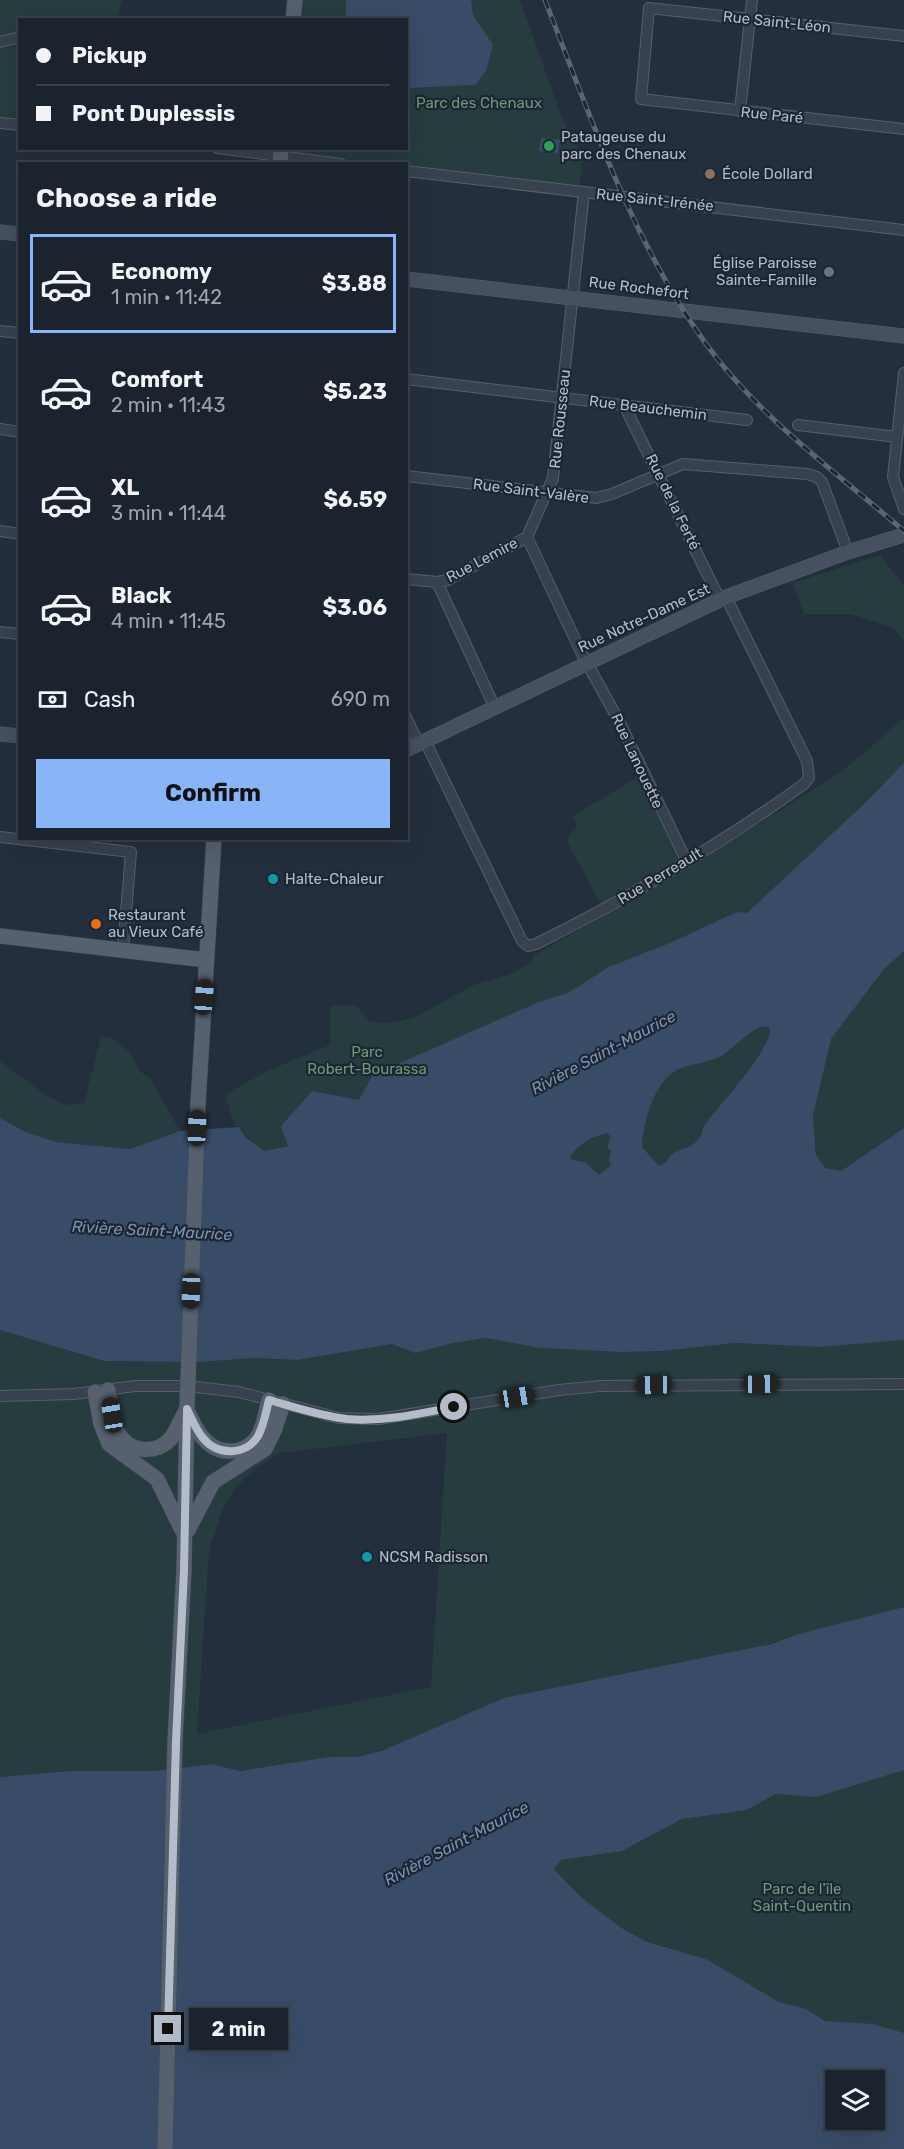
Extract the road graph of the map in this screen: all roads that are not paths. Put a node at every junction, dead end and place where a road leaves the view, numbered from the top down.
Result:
1 (295, 0) edge
2 (752, 0) edge
3 (293, 18) edge
4 (750, 19) junction
5 (904, 36) edge
6 (18, 38) edge
7 (0, 42) edge
8 (640, 99) joint
9 (740, 111) junction
10 (0, 123) edge
11 (18, 125) edge
12 (904, 129) edge
13 (233, 150) edge
14 (280, 156) edge
15 (326, 162) edge
16 (408, 171) edge
17 (584, 192) junction
18 (904, 230) edge
19 (0, 232) edge
20 (18, 234) edge
21 (408, 279) edge
22 (573, 297) junction
23 (0, 331) edge
24 (18, 333) edge
25 (904, 336) edge
26 (904, 373) edge
27 (408, 379) edge
28 (903, 393) edge
29 (562, 398) junction
30 (624, 405) junction
31 (747, 420) dead end
32 (798, 425) dead end
33 (0, 429) edge
34 (18, 432) edge
35 (897, 436) junction
36 (658, 472) junction
37 (408, 476) edge
38 (547, 493) junction
39 (904, 509) edge
40 (0, 531) edge
41 (18, 534) edge
42 (904, 535) edge
43 (527, 537) junction
44 (848, 552) junction
45 (408, 579) edge
46 (437, 582) junction
47 (723, 598) junction
48 (0, 632) edge
49 (18, 634) edge
50 (587, 663) junction
51 (495, 708) junction
52 (408, 722) edge
53 (0, 734) edge
54 (18, 736) edge
55 (417, 745) edge
56 (0, 837) edge
57 (18, 839) edge
58 (26, 840) edge
59 (214, 840) edge
60 (686, 860) junction
61 (0, 936) edge
62 (123, 949) junction
63 (206, 960) junction
64 (904, 1384) edge
65 (101, 1391) junction
66 (0, 1396) edge
67 (276, 1402) junction
68 (187, 1408) junction
69 (185, 1536) junction
70 (165, 2149) edge

1 - 3 main road
2 - 4 street
4 - 5 street, Rue Saint-Léon
4 - 8 street, Rue Saint-Léon
4 - 9 street
6 - 7 street
8 - 9 street, Rue Paré
9 - 12 street, Rue Paré
10 - 11 street
13 - 14 street
14 - 15 street
16 - 17 street, Rue Saint-Irénée
17 - 18 street, Rue Saint-Irénée
17 - 22 street, Rue Rousseau
19 - 20 street
21 - 22 street, Rue Rochefort
22 - 25 street, Rue Rochefort
22 - 29 street, Rue Rousseau
23 - 24 street
26 - 28 street
27 - 29 street, Rue Beauchemin
28 - 35 street
29 - 30 street, Rue Beauchemin
29 - 38 street, Rue Rousseau
30 - 31 street, Rue Beauchemin
30 - 36 street, Rue de la Ferté
32 - 35 street
33 - 34 street
35 - 39 street
36 - 38 street, Rue Saint-Valère
36 - 44 street, Rue Saint-Valère
36 - 47 street, Rue de la Ferté
37 - 38 street, Rue Saint-Valère
38 - 43 street, Rue Rousseau
40 - 41 street
42 - 44 street, Rue Notre-Dame Est
43 - 46 street, Rue Lemire
43 - 50 street
44 - 47 street, Rue Notre-Dame Est
45 - 46 street
46 - 51 street
47 - 50 street, Rue Notre-Dame Est
47 - 60 street, Rue Perreault
48 - 49 street
50 - 51 street, Rue Notre-Dame Est
50 - 60 street, Rue Lanouette
51 - 55 street, Rue Notre-Dame Est
52 - 55 street
53 - 54 street
55 - 60 street, Rue Perreault
56 - 57 street
58 - 62 street
59 - 63 main road
61 - 62 main road
62 - 63 main road
63 - 68 main road, bridge
64 - 67 street
65 - 66 street
65 - 67 street
65 - 68 main road
65 - 69 main road
67 - 68 main road
67 - 69 main road
68 - 69 main road
69 - 70 main road

